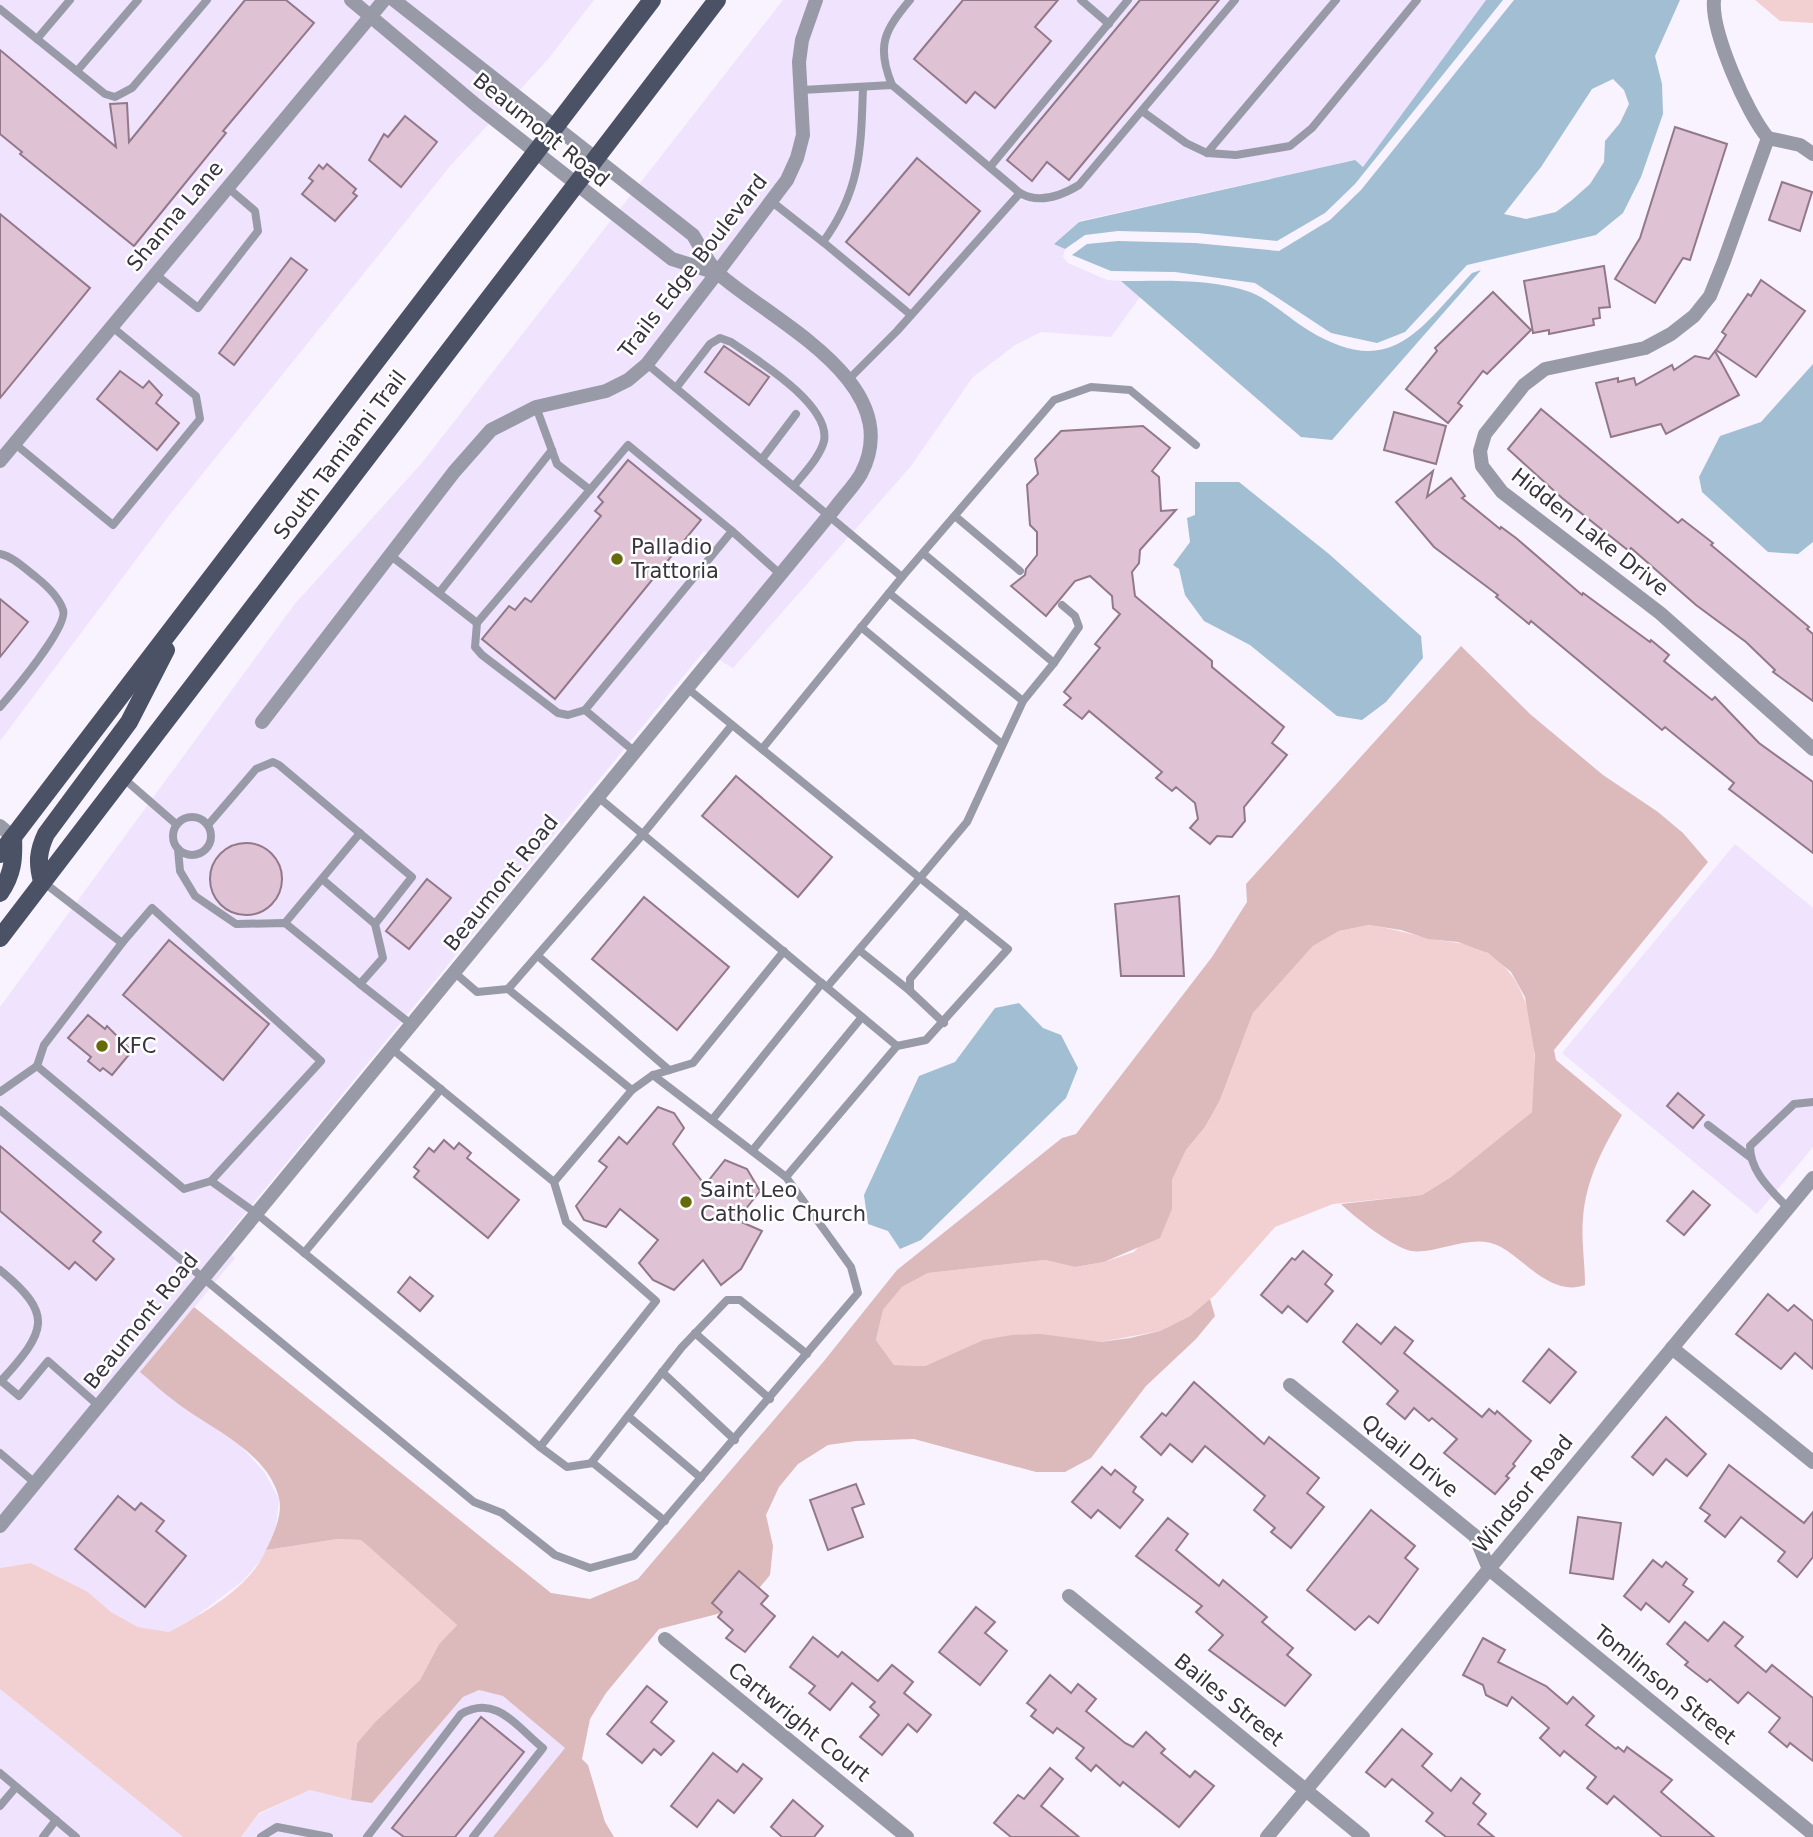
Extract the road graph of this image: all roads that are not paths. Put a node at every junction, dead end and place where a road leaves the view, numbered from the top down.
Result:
1 (70, 0) edge
2 (138, 0) edge
3 (207, 0) edge
4 (351, 0) edge
5 (384, 0) edge
6 (394, 0) edge
7 (652, 0) edge
8 (717, 0) edge
9 (816, 0) edge
10 (910, 0) edge
11 (1081, 0) edge
12 (1128, 0) edge
13 (1235, 0) edge
14 (1336, 0) edge
15 (1417, 0) edge
16 (1714, 0) edge
17 (0, 9) edge
18 (370, 16) junction
19 (1109, 23) junction
20 (37, 40) junction
21 (77, 71) junction
22 (892, 85) junction
23 (863, 87) junction
24 (802, 90) junction
25 (1142, 111) junction
26 (555, 127) junction
27 (1768, 138) junction
28 (535, 152) junction
29 (1207, 153) junction
30 (1813, 154) edge
31 (595, 159) junction
32 (990, 167) junction
33 (575, 184) junction
34 (227, 187) junction
35 (1020, 193) junction
36 (771, 201) junction
37 (823, 242) junction
38 (717, 273) junction
39 (155, 274) junction
40 (912, 315) junction
41 (111, 326) junction
42 (647, 364) junction
43 (849, 378) junction
44 (676, 388) junction
45 (536, 407) junction
46 (796, 414) dead end
47 (15, 443) junction
48 (1196, 445) dead end
49 (552, 450) junction
50 (762, 459) junction
51 (0, 461) edge
52 (794, 486) junction
53 (590, 490) junction
54 (828, 515) junction
55 (955, 516) junction
56 (732, 531) junction
57 (923, 553) junction
58 (0, 554) edge
59 (390, 555) junction
60 (1020, 571) dead end
61 (780, 575) junction
62 (902, 577) junction
63 (439, 593) junction
64 (889, 593) junction
65 (1062, 605) dead end
66 (187, 609) junction
67 (477, 624) junction
68 (861, 627) junction
69 (1054, 663) junction
70 (687, 688) junction
71 (1023, 701) junction
72 (0, 707) edge
73 (585, 710) junction
74 (262, 722) dead end
75 (733, 725) junction
76 (1003, 744) junction
77 (762, 749) junction
78 (1813, 749) edge
79 (635, 752) junction
80 (122, 776) junction
81 (598, 797) junction
82 (176, 824) junction
83 (208, 825) junction
84 (6, 832) edge
85 (360, 833) junction
86 (643, 834) junction
87 (178, 849) junction
88 (0, 854) edge
89 (920, 878) junction
90 (322, 879) junction
91 (42, 881) junction
92 (0, 893) edge
93 (965, 914) junction
94 (285, 923) junction
95 (375, 924) junction
96 (0, 938) edge
97 (122, 943) junction
98 (859, 950) junction
99 (784, 951) junction
100 (538, 956) junction
101 (455, 973) junction
102 (360, 984) junction
103 (825, 985) junction
104 (508, 989) junction
105 (909, 991) junction
106 (862, 1017) junction
107 (944, 1023) junction
108 (412, 1025) junction
109 (897, 1046) junction
110 (392, 1049) junction
111 (37, 1066) junction
112 (669, 1070) junction
113 (653, 1074) junction
114 (441, 1089) junction
115 (632, 1090) junction
116 (0, 1092) edge
117 (1813, 1102) edge
118 (0, 1110) edge
119 (712, 1120) junction
120 (1709, 1125) dead end
121 (752, 1152) junction
122 (1750, 1157) junction
123 (786, 1177) junction
124 (1813, 1178) edge
125 (211, 1181) junction
126 (554, 1182) junction
127 (1788, 1208) junction
128 (257, 1214) junction
129 (304, 1253) junction
130 (0, 1270) edge
131 (203, 1280) junction
132 (695, 1333) junction
133 (1672, 1348) junction
134 (807, 1354) junction
135 (662, 1372) junction
136 (1, 1381) edge
137 (1290, 1385) dead end
138 (770, 1399) junction
139 (99, 1406) junction
140 (628, 1416) junction
141 (735, 1440) junction
142 (540, 1447) junction
143 (0, 1453) edge
144 (1813, 1462) edge
145 (592, 1463) junction
146 (701, 1478) junction
147 (36, 1483) junction
148 (665, 1521) junction
149 (0, 1526) edge
150 (1489, 1569) junction
151 (1069, 1596) dead end
152 (665, 1639) dead end
153 (0, 1773) edge
154 (16, 1787) junction
155 (1307, 1790) junction
156 (0, 1806) edge
157 (56, 1820) junction
158 (1813, 1834) edge
159 (43, 1837) edge
160 (76, 1837) edge
161 (261, 1837) edge
162 (329, 1837) edge
163 (367, 1837) edge
164 (473, 1837) edge
165 (907, 1837) edge
166 (1267, 1837) edge
167 (1363, 1837) edge

1 - 20 lane
2 - 21 lane
3 - 21 lane
4 - 18 street, Beaumont Road
5 - 18 street, Shanna Lane
6 - 26 street, Beaumont Road
7 - 26 main road, South Tamiami Trail
8 - 31 main road, South Tamiami Trail
9 - 24 street, Trails Edge Boulevard
10 - 22 lane
11 - 19 lane
12 - 19 lane
13 - 25 lane
14 - 29 lane
15 - 29 lane
16 - 27 street
17 - 20 lane
18 - 28 street, Beaumont Road
18 - 34 street, Shanna Lane
19 - 32 lane
20 - 21 lane
22 - 23 lane
22 - 32 lane
23 - 24 lane
23 - 37 lane
24 - 36 street, Trails Edge Boulevard
25 - 29 lane
25 - 35 lane
26 - 28 main road, South Tamiami Trail
26 - 31 street, Beaumont Road
27 - 30 street
27 - 78 street, Hidden Lake Drive
28 - 33 street, Beaumont Road
28 - 66 main road, South Tamiami Trail
31 - 33 main road, South Tamiami Trail
31 - 38 street, Beaumont Road
32 - 35 lane
33 - 38 street, Beaumont Road
33 - 80 main road, South Tamiami Trail
34 - 39 street, Shanna Lane
34 - 39 lane
35 - 40 lane
36 - 37 lane
36 - 38 street, Trails Edge Boulevard
37 - 40 lane
38 - 42 street, Trails Edge Boulevard
38 - 43 street, Beaumont Road
39 - 41 street, Shanna Lane
40 - 43 lane
41 - 47 street, Shanna Lane
41 - 47 lane
42 - 44 lane
42 - 45 street, Trails Edge Boulevard
43 - 54 street, Beaumont Road
44 - 50 lane
44 - 52 lane
45 - 49 lane
45 - 59 street, Trails Edge Boulevard
46 - 50 lane
47 - 51 street, Shanna Lane
48 - 55 lane
49 - 53 lane
49 - 63 lane
50 - 52 lane
52 - 54 lane
53 - 56 lane
53 - 67 lane
54 - 61 street, Beaumont Road
54 - 62 lane
55 - 57 lane
55 - 60 lane
56 - 61 lane
56 - 73 lane
57 - 62 lane
57 - 69 lane
58 - 72 lane
59 - 63 lane
59 - 74 street, Trails Edge Boulevard
61 - 70 street, Beaumont Road
62 - 64 lane
63 - 67 lane
64 - 68 lane
64 - 71 lane
65 - 69 lane
66 - 84 main road, South Tamiami Trail
66 - 91 main road
67 - 73 lane
68 - 76 lane
68 - 77 lane
69 - 71 lane
70 - 75 lane
70 - 79 street, Beaumont Road
71 - 76 lane
73 - 79 lane
75 - 77 lane
75 - 86 lane
76 - 89 lane
77 - 89 lane
79 - 81 street, Beaumont Road
80 - 82 lane
80 - 91 main road, South Tamiami Trail
81 - 86 lane
81 - 101 street, Beaumont Road
82 - 83 lane
82 - 87 lane
83 - 85 lane
83 - 87 lane
84 - 88 main road, South Tamiami Trail
84 - 92 main road
85 - 90 lane
85 - 95 lane
86 - 99 lane
86 - 100 lane
87 - 94 lane
89 - 93 lane
89 - 98 lane
90 - 94 lane
90 - 95 lane
91 - 96 main road, South Tamiami Trail
91 - 97 lane
93 - 105 lane
93 - 107 lane
94 - 102 lane
95 - 102 lane
97 - 111 lane
97 - 125 lane
98 - 103 lane
98 - 105 lane
99 - 103 lane
99 - 112 lane
100 - 104 lane
100 - 112 lane
101 - 104 lane
101 - 108 street, Beaumont Road
102 - 108 lane
103 - 106 lane
103 - 119 lane
104 - 115 lane
105 - 107 lane
106 - 109 lane
106 - 121 lane
107 - 109 lane
108 - 110 street, Beaumont Road
109 - 123 lane
110 - 114 lane
110 - 128 street, Beaumont Road
111 - 116 lane
111 - 125 lane
112 - 113 lane
113 - 115 lane
113 - 119 lane
114 - 126 lane
114 - 129 lane
115 - 126 lane
117 - 122 lane
118 - 131 lane
119 - 121 lane
120 - 122 lane
121 - 123 lane
122 - 127 lane
123 - 134 lane
124 - 127 street, Windsor Road
125 - 128 lane
126 - 142 lane
127 - 133 street, Windsor Road
128 - 129 lane
128 - 131 street, Beaumont Road
129 - 142 lane
130 - 136 lane
131 - 139 street, Beaumont Road
131 - 148 lane
132 - 134 lane
132 - 135 lane
132 - 138 lane
133 - 144 street
133 - 150 street, Windsor Road
134 - 138 lane
135 - 140 lane
135 - 141 lane
136 - 139 lane
137 - 150 street, Quail Drive
138 - 141 lane
139 - 147 street, Beaumont Road
140 - 145 lane
140 - 146 lane
141 - 146 lane
142 - 145 lane
143 - 147 lane
145 - 148 lane
146 - 148 lane
147 - 149 street, Beaumont Road
150 - 155 street, Windsor Road
150 - 158 street, Tomlinson Street
151 - 155 street, Bailes Street
152 - 165 street, Cartwright Court
153 - 154 lane
154 - 156 lane
154 - 157 lane
155 - 166 street, Windsor Road
155 - 167 street, Bailes Street
157 - 159 lane
157 - 160 lane
161 - 162 lane
163 - 164 lane

